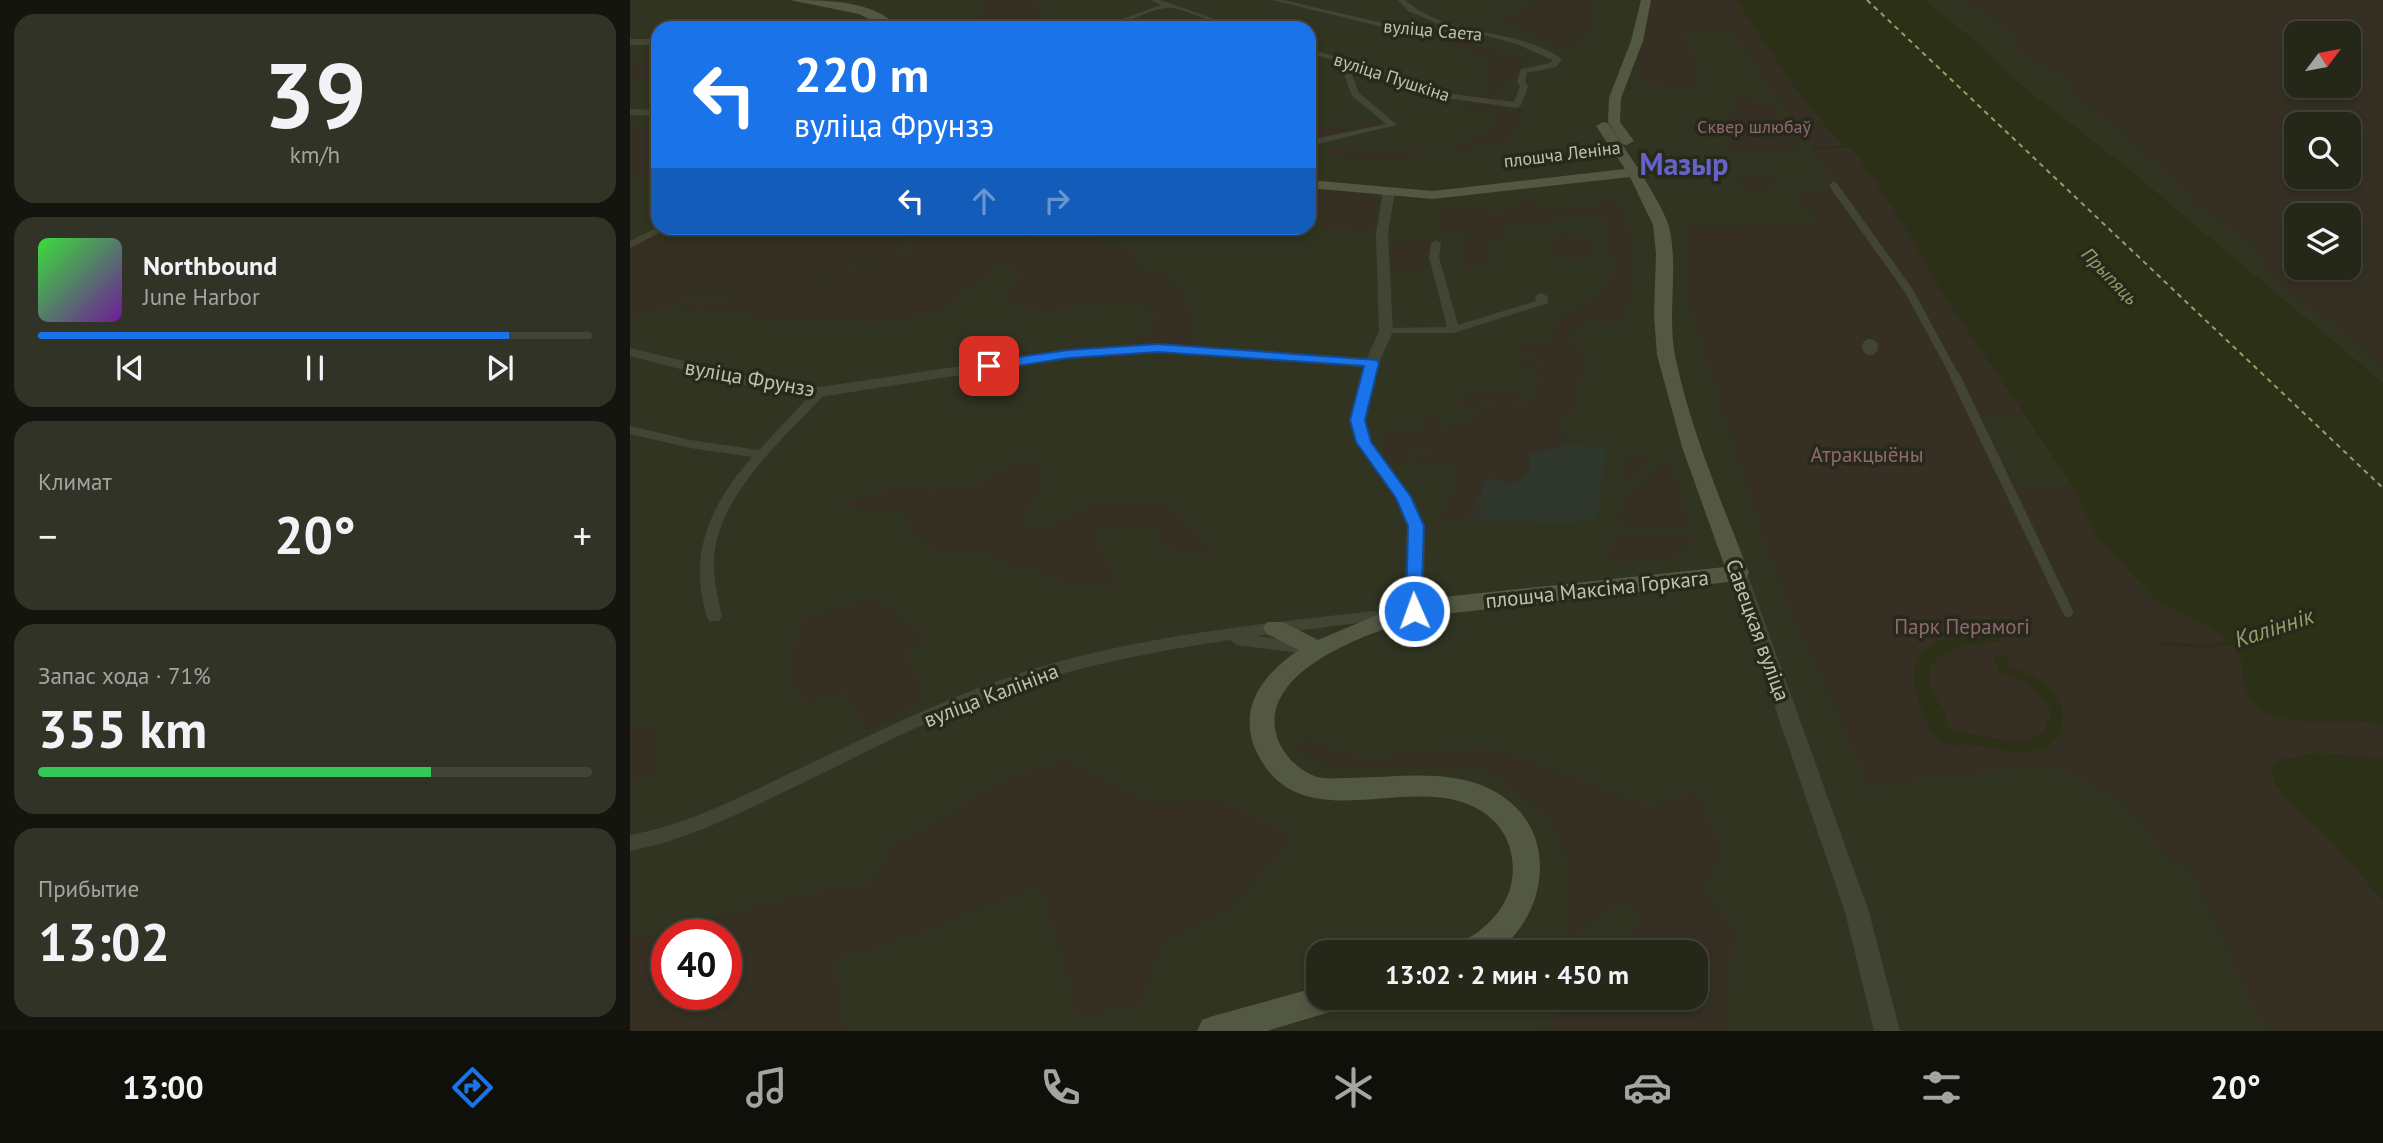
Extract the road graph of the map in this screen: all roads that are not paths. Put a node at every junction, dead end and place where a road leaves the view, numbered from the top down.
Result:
1 (795, 0) edge
2 (1153, 0) edge
3 (1275, 0) edge
4 (1401, 0) edge
5 (1646, 0) edge
6 (1168, 5) junction
7 (885, 21) edge
8 (1121, 21) edge
9 (1216, 21) edge
10 (1459, 30) junction
11 (630, 42) edge
12 (651, 42) edge
13 (1316, 53) edge
14 (1342, 60) junction
15 (1378, 71) junction
16 (1349, 76) junction
17 (1615, 98) junction
18 (1517, 105) joint
19 (630, 112) edge
20 (651, 113) edge
21 (1603, 127) junction
22 (1316, 142) edge
23 (1637, 168) junction
24 (1524, 178) junction
25 (1316, 185) edge
26 (1834, 186) dead end
27 (1492, 188) junction
28 (1389, 191) junction
29 (1658, 219) junction
30 (651, 234) edge
31 (1436, 243) dead end
32 (630, 245) edge
33 (1541, 296) dead end
34 (1454, 330) junction
35 (1386, 331) junction
36 (630, 352) edge
37 (1372, 363) junction
38 (820, 392) junction
39 (630, 430) edge
40 (763, 455) junction
41 (1738, 573) junction
42 (1414, 611) junction
43 (2068, 612) dead end
44 (714, 617) dead end
45 (1275, 628) junction
46 (1219, 637) junction
47 (1317, 649) junction
48 (630, 843) edge
49 (1489, 940) edge
50 (1306, 1005) edge
51 (1213, 1031) edge
52 (1887, 1031) edge

1 - 7 main road
2 - 6 street
3 - 10 street, вуліца Саета
4 - 10 street
5 - 17 main road
6 - 8 street
6 - 9 street
10 - 18 street, вуліца Саета
11 - 12 street
13 - 14 street, вуліца Пушкіна
14 - 15 street, вуліца Пушкіна
14 - 16 street
15 - 16 street
15 - 18 street, вуліца Пушкіна
16 - 22 street
17 - 21 main road
17 - 23 main road, Савецкая вуліца
19 - 20 street
21 - 23 main road, Савецкая вуліца
21 - 24 main road
23 - 24 main road, плошча Леніна
23 - 27 main road, плошча Леніна
23 - 29 main road, Савецкая вуліца
24 - 28 main road, плошча Леніна
25 - 28 main road
26 - 43 street
27 - 28 main road, плошча Леніна
27 - 29 main road
28 - 35 street
29 - 41 main road, Савецкая вуліца
30 - 32 street
31 - 34 street
33 - 34 street
34 - 35 street
35 - 37 street
36 - 38 street, вуліца Фрунзэ
37 - 38 street, вуліца Фрунзэ
37 - 42 street
38 - 40 street
39 - 40 street
40 - 44 street
41 - 42 main road, плошча Максіма Горкага
41 - 52 street, Савецкая вуліца
42 - 45 street, вуліца Калініна
42 - 47 main road, плошча Максіма Горкага
45 - 46 street, вуліца Калініна
45 - 47 main road
46 - 47 street
46 - 48 street, вуліца Калініна
47 - 49 main road, плошча Максіма Горкага
50 - 51 main road

